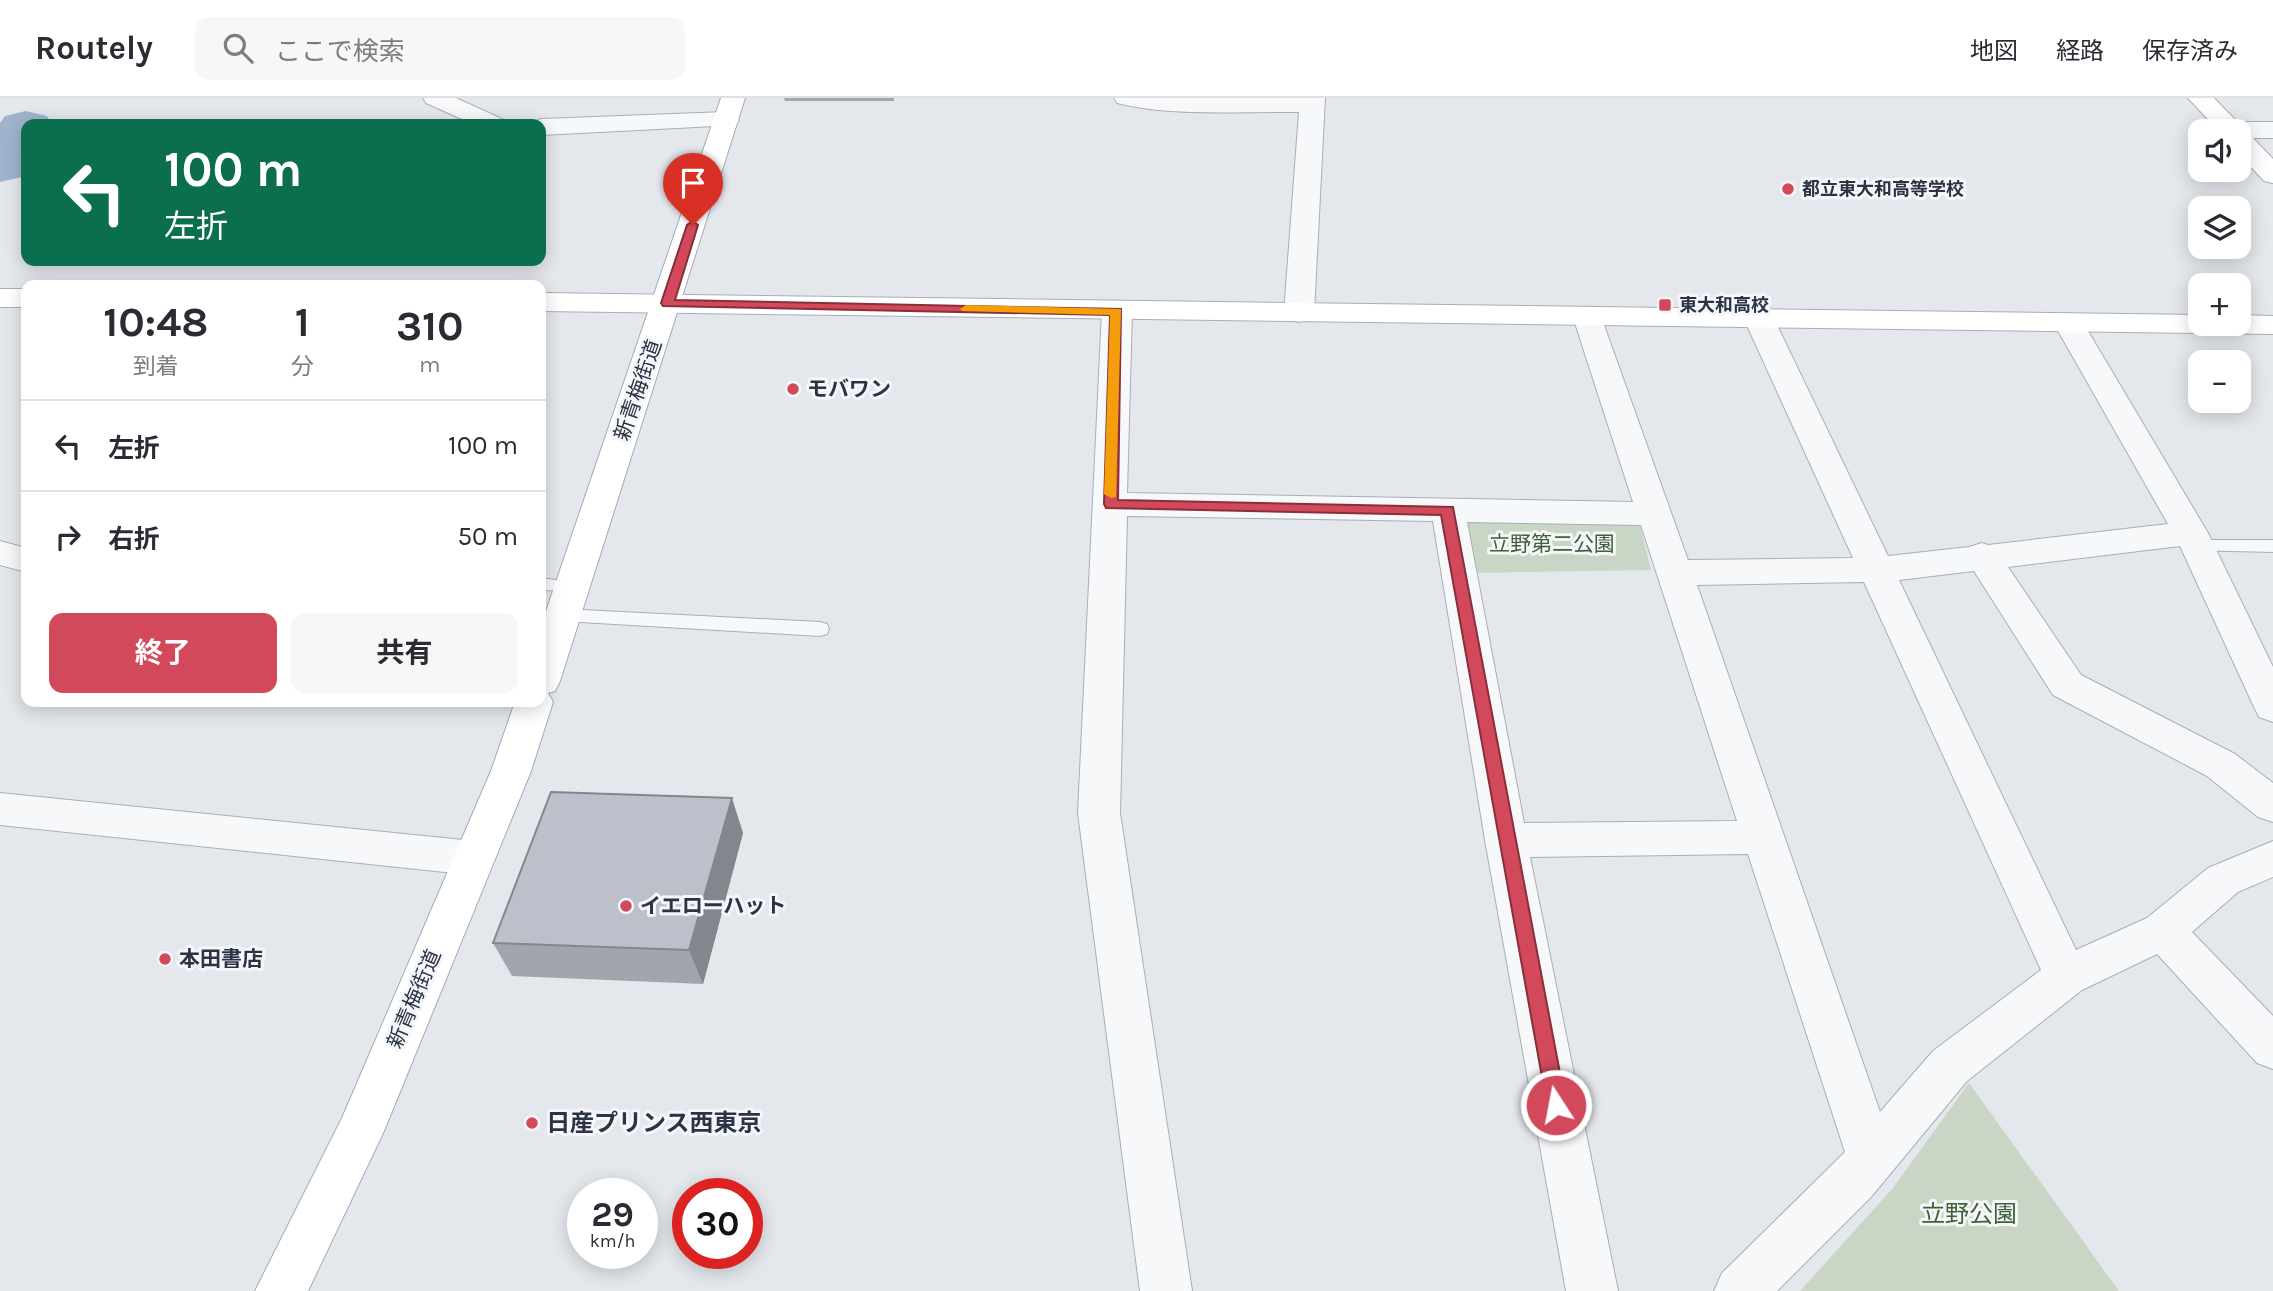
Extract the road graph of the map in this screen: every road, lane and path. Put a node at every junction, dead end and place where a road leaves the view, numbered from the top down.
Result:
1 (435, 98) edge
2 (1126, 98) edge
3 (2200, 98) edge
4 (1313, 102) edge
5 (730, 109) edge
6 (482, 119) edge
7 (2220, 119) edge
8 (546, 127) edge
9 (2273, 130) edge
10 (2251, 132) edge
11 (2251, 151) edge
12 (2273, 175) edge
13 (0, 298) edge
14 (21, 298) edge
15 (546, 302) edge
16 (668, 303) junction
17 (1117, 311) junction
18 (1299, 313) junction
19 (1588, 317) junction
20 (1759, 318) junction
21 (2068, 322) junction
22 (2188, 324) edge
23 (2251, 324) edge
24 (2273, 324) edge
25 (1111, 504) junction
26 (1448, 511) junction
27 (1656, 514) junction
28 (2194, 539) junction
29 (2273, 547) edge
30 (0, 553) edge
31 (1982, 555) junction
32 (21, 559) edge
33 (1876, 570) junction
34 (1675, 573) junction
35 (546, 587) edge
36 (568, 601) junction
37 (820, 629) dead end
38 (546, 666) edge
39 (532, 707) edge
40 (2273, 707) edge
41 (2273, 806) edge
42 (0, 809) edge
43 (1765, 837) junction
44 (1506, 840) junction
45 (472, 858) junction
46 (2273, 858) edge
47 (2163, 931) junction
48 (2066, 976) junction
49 (2273, 1048) edge
50 (1872, 1158) junction
51 (281, 1291) edge
52 (1166, 1291) edge
53 (1592, 1291) edge
54 (1740, 1291) edge

1 - 6 street
2 - 4 street
3 - 7 street
4 - 18 street
5 - 8 street
5 - 16 street, 新青梅街道
9 - 10 street
11 - 12 street
13 - 14 street
15 - 16 street
16 - 17 street
16 - 36 street, 新青梅街道
17 - 18 street
17 - 25 street
18 - 19 street
19 - 20 street
19 - 27 street
20 - 21 street
20 - 33 street
21 - 22 street
21 - 28 street
23 - 24 street
25 - 26 street
25 - 52 street
26 - 27 street
26 - 44 street
27 - 34 street
28 - 29 lane
28 - 31 street
28 - 40 street
30 - 32 street
31 - 33 street
31 - 41 street
33 - 34 street
33 - 48 street
34 - 43 street
35 - 36 lane
36 - 37 lane
36 - 38 street, 新青梅街道
39 - 45 street, 新青梅街道
42 - 45 street
43 - 44 street
43 - 50 street
44 - 53 street
45 - 51 street, 新青梅街道
46 - 47 street
47 - 48 street
47 - 49 street
48 - 50 street
50 - 54 street

